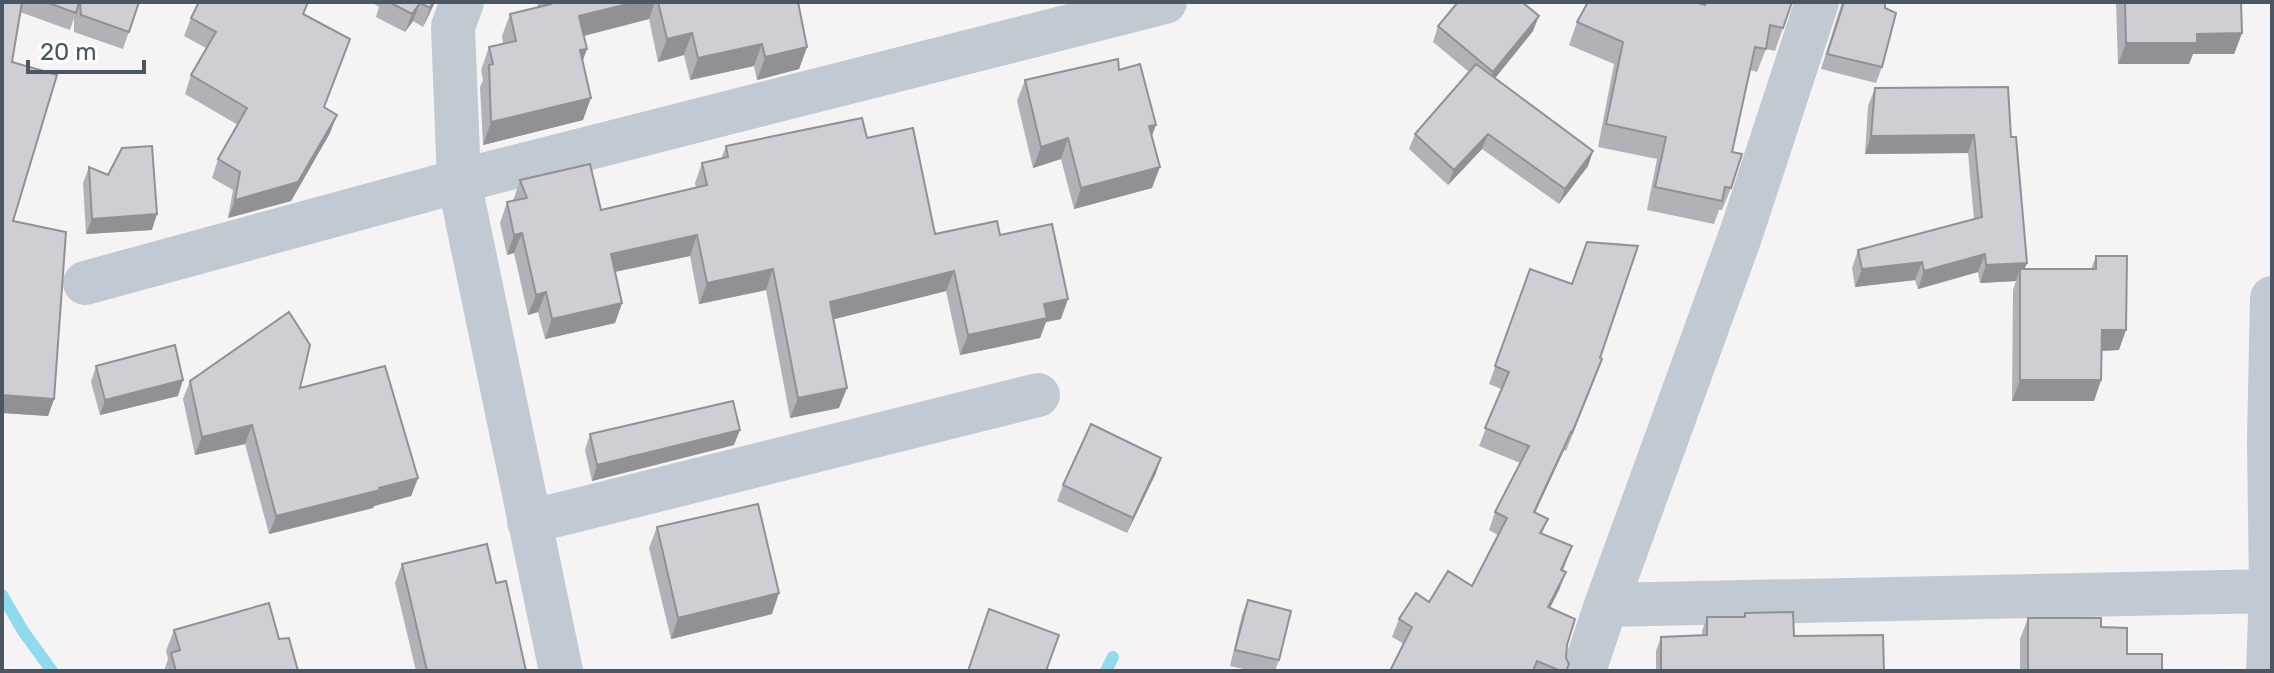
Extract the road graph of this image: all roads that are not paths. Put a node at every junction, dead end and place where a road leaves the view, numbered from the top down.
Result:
1 (462, 2) edge
2 (1165, 2) edge
3 (1817, 2) edge
4 (459, 181) junction
5 (85, 283) dead end
6 (2272, 298) edge
7 (1038, 395) dead end
8 (529, 522) junction
9 (2271, 591) edge
10 (1606, 605) junction
11 (561, 671) edge
12 (1584, 671) edge
13 (2268, 671) edge

1 - 4 street
2 - 4 street
3 - 10 street
4 - 5 street
4 - 8 street
6 - 9 street
7 - 8 street
8 - 11 street
9 - 10 street
9 - 13 street
10 - 12 street

